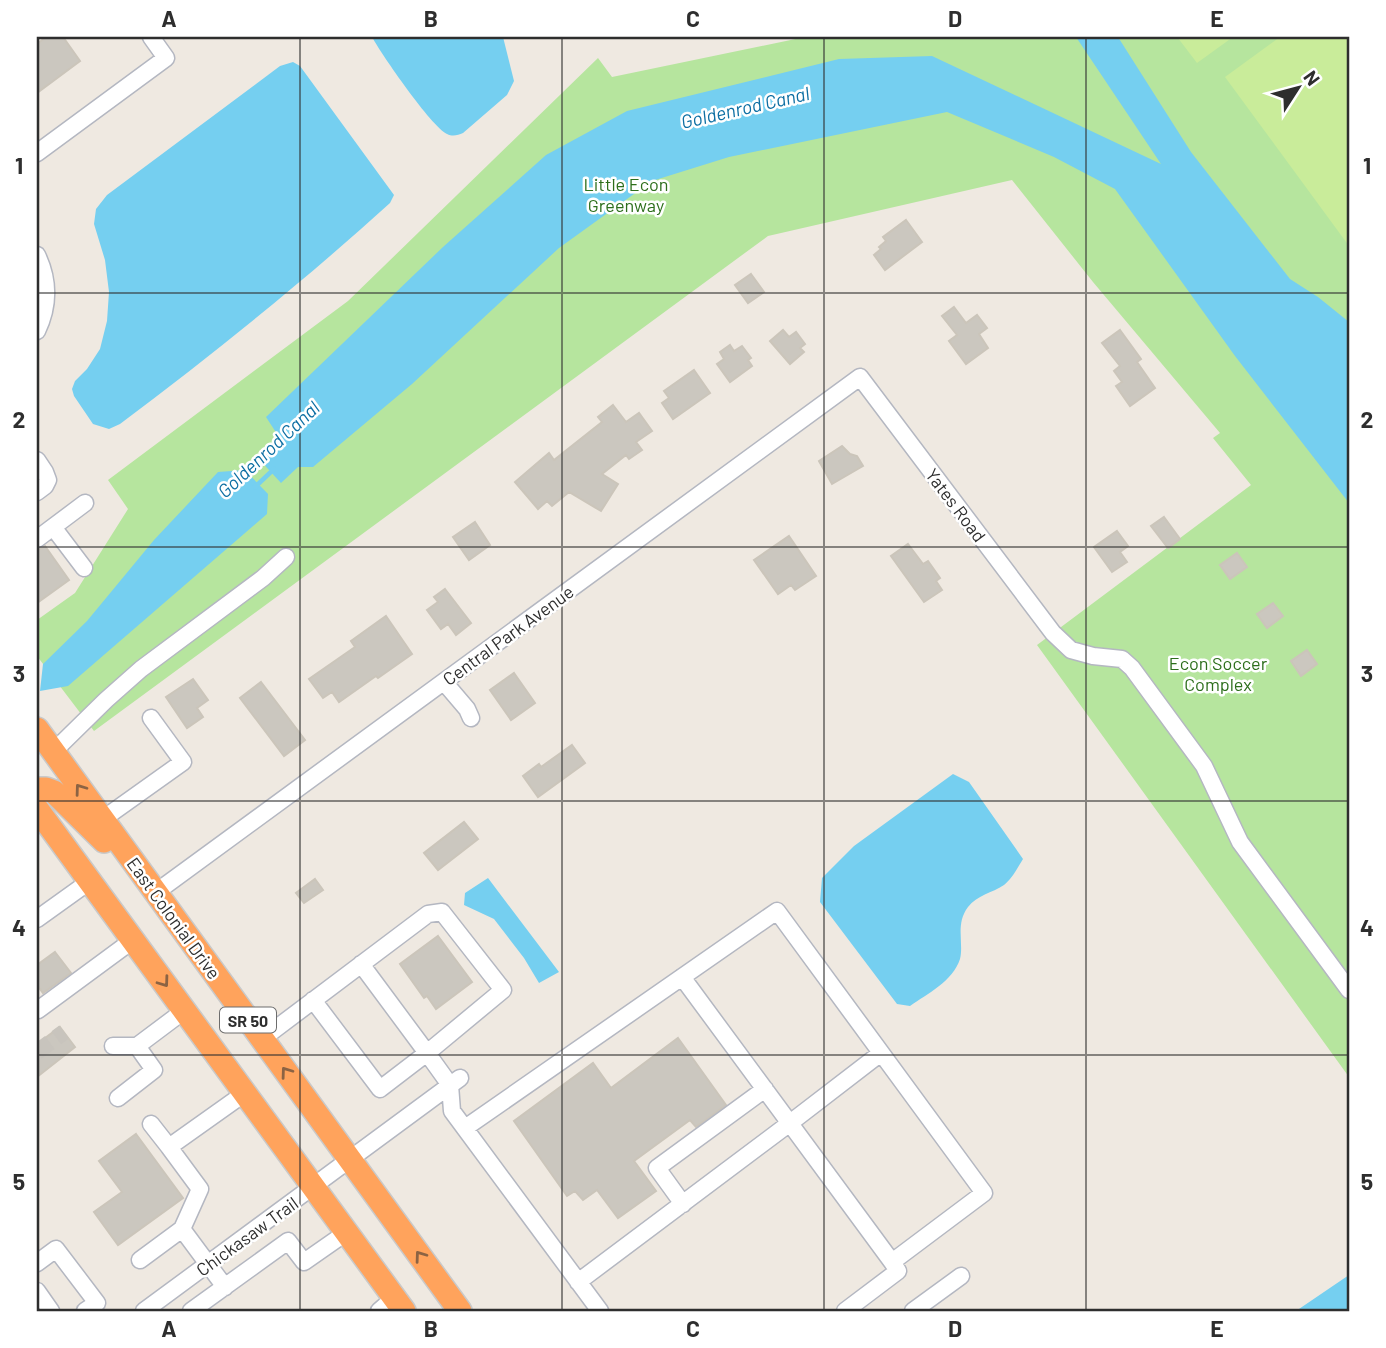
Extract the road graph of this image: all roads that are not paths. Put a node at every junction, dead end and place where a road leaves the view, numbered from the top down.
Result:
1 (151, 37) edge
2 (37, 153) edge
3 (37, 255) edge
4 (37, 331) edge
5 (860, 377) joint
6 (37, 460) edge
7 (37, 492) edge
8 (85, 503) dead end
9 (53, 527) junction
10 (37, 539) edge
11 (286, 557) dead end
12 (84, 568) dead end
13 (444, 682) junction
14 (151, 718) dead end
15 (471, 718) dead end
16 (37, 729) edge
17 (45, 750) edge
18 (37, 789) edge
19 (37, 809) edge
20 (96, 823) junction
21 (90, 881) junction
22 (155, 893) junction
23 (37, 919) edge
24 (133, 940) junction
25 (362, 964) junction
26 (682, 977) junction
27 (1349, 990) edge
28 (313, 1000) junction
29 (38, 1010) edge
30 (185, 1010) junction
31 (262, 1039) junction
32 (113, 1046) dead end
33 (136, 1046) junction
34 (427, 1053) junction
35 (881, 1053) junction
36 (455, 1081) junction
37 (765, 1089) junction
38 (245, 1093) junction
39 (118, 1098) dead end
40 (151, 1124) dead end
41 (790, 1124) junction
42 (465, 1128) junction
43 (169, 1147) junction
44 (350, 1160) junction
45 (314, 1187) junction
46 (683, 1204) junction
47 (182, 1229) junction
48 (347, 1232) junction
49 (139, 1260) dead end
50 (892, 1262) junction
51 (37, 1263) edge
52 (208, 1264) junction
53 (961, 1276) dead end
54 (578, 1282) junction
55 (225, 1287) junction
56 (37, 1292) edge
57 (162, 1306) edge
58 (393, 1307) edge
59 (51, 1311) edge
60 (85, 1311) edge
61 (144, 1311) edge
62 (191, 1311) edge
63 (460, 1311) edge
64 (600, 1311) edge
65 (845, 1311) edge
66 (913, 1311) edge

1 - 2 street
3 - 4 street
5 - 13 street, Central Park Avenue
5 - 27 street, Yates Road
6 - 7 street
8 - 9 street
9 - 10 street
9 - 12 street
11 - 17 street
13 - 15 street
13 - 22 street, Central Park Avenue
14 - 20 street
16 - 17 highway
20 -> 17 highway
18 - 20 highway
19 - 21 highway, SR 50
20 - 22 highway, East Colonial Drive
21 - 23 street
21 - 24 highway, SR 50
22 - 31 highway, East Colonial Drive / SR 50
24 - 29 street
24 -> 30 highway, SR 50
25 - 28 street
25 - 34 street
25 - 34 street
26 - 35 street
26 - 37 street
26 - 42 street
28 - 31 street
28 - 34 street
30 - 33 street
30 - 38 highway, SR 50
44 -> 31 highway, East Colonial Drive / SR 50
32 - 33 street
33 - 39 street
34 - 36 street
35 - 41 street
35 - 50 street
36 - 42 street
36 - 44 street, Chickasaw Trail
37 - 41 street
37 - 46 street
38 - 43 street
38 - 45 highway, SR 50
40 - 43 street
41 - 46 street
41 - 50 street
42 - 54 street
43 - 47 street
44 - 45 street, Chickasaw Trail
63 -> 44 highway, East Colonial Drive / SR 50
45 - 48 highway, SR 50
45 - 52 street, Chickasaw Trail
46 - 54 street
47 - 49 street
47 - 52 street
48 - 55 street
48 - 58 highway, SR 50
50 - 65 street
51 - 60 street
52 - 55 street
52 - 57 street, Chickasaw Trail
53 - 66 street
54 - 64 street
55 - 62 street
56 - 59 street
57 - 61 street, Chickasaw Trail

